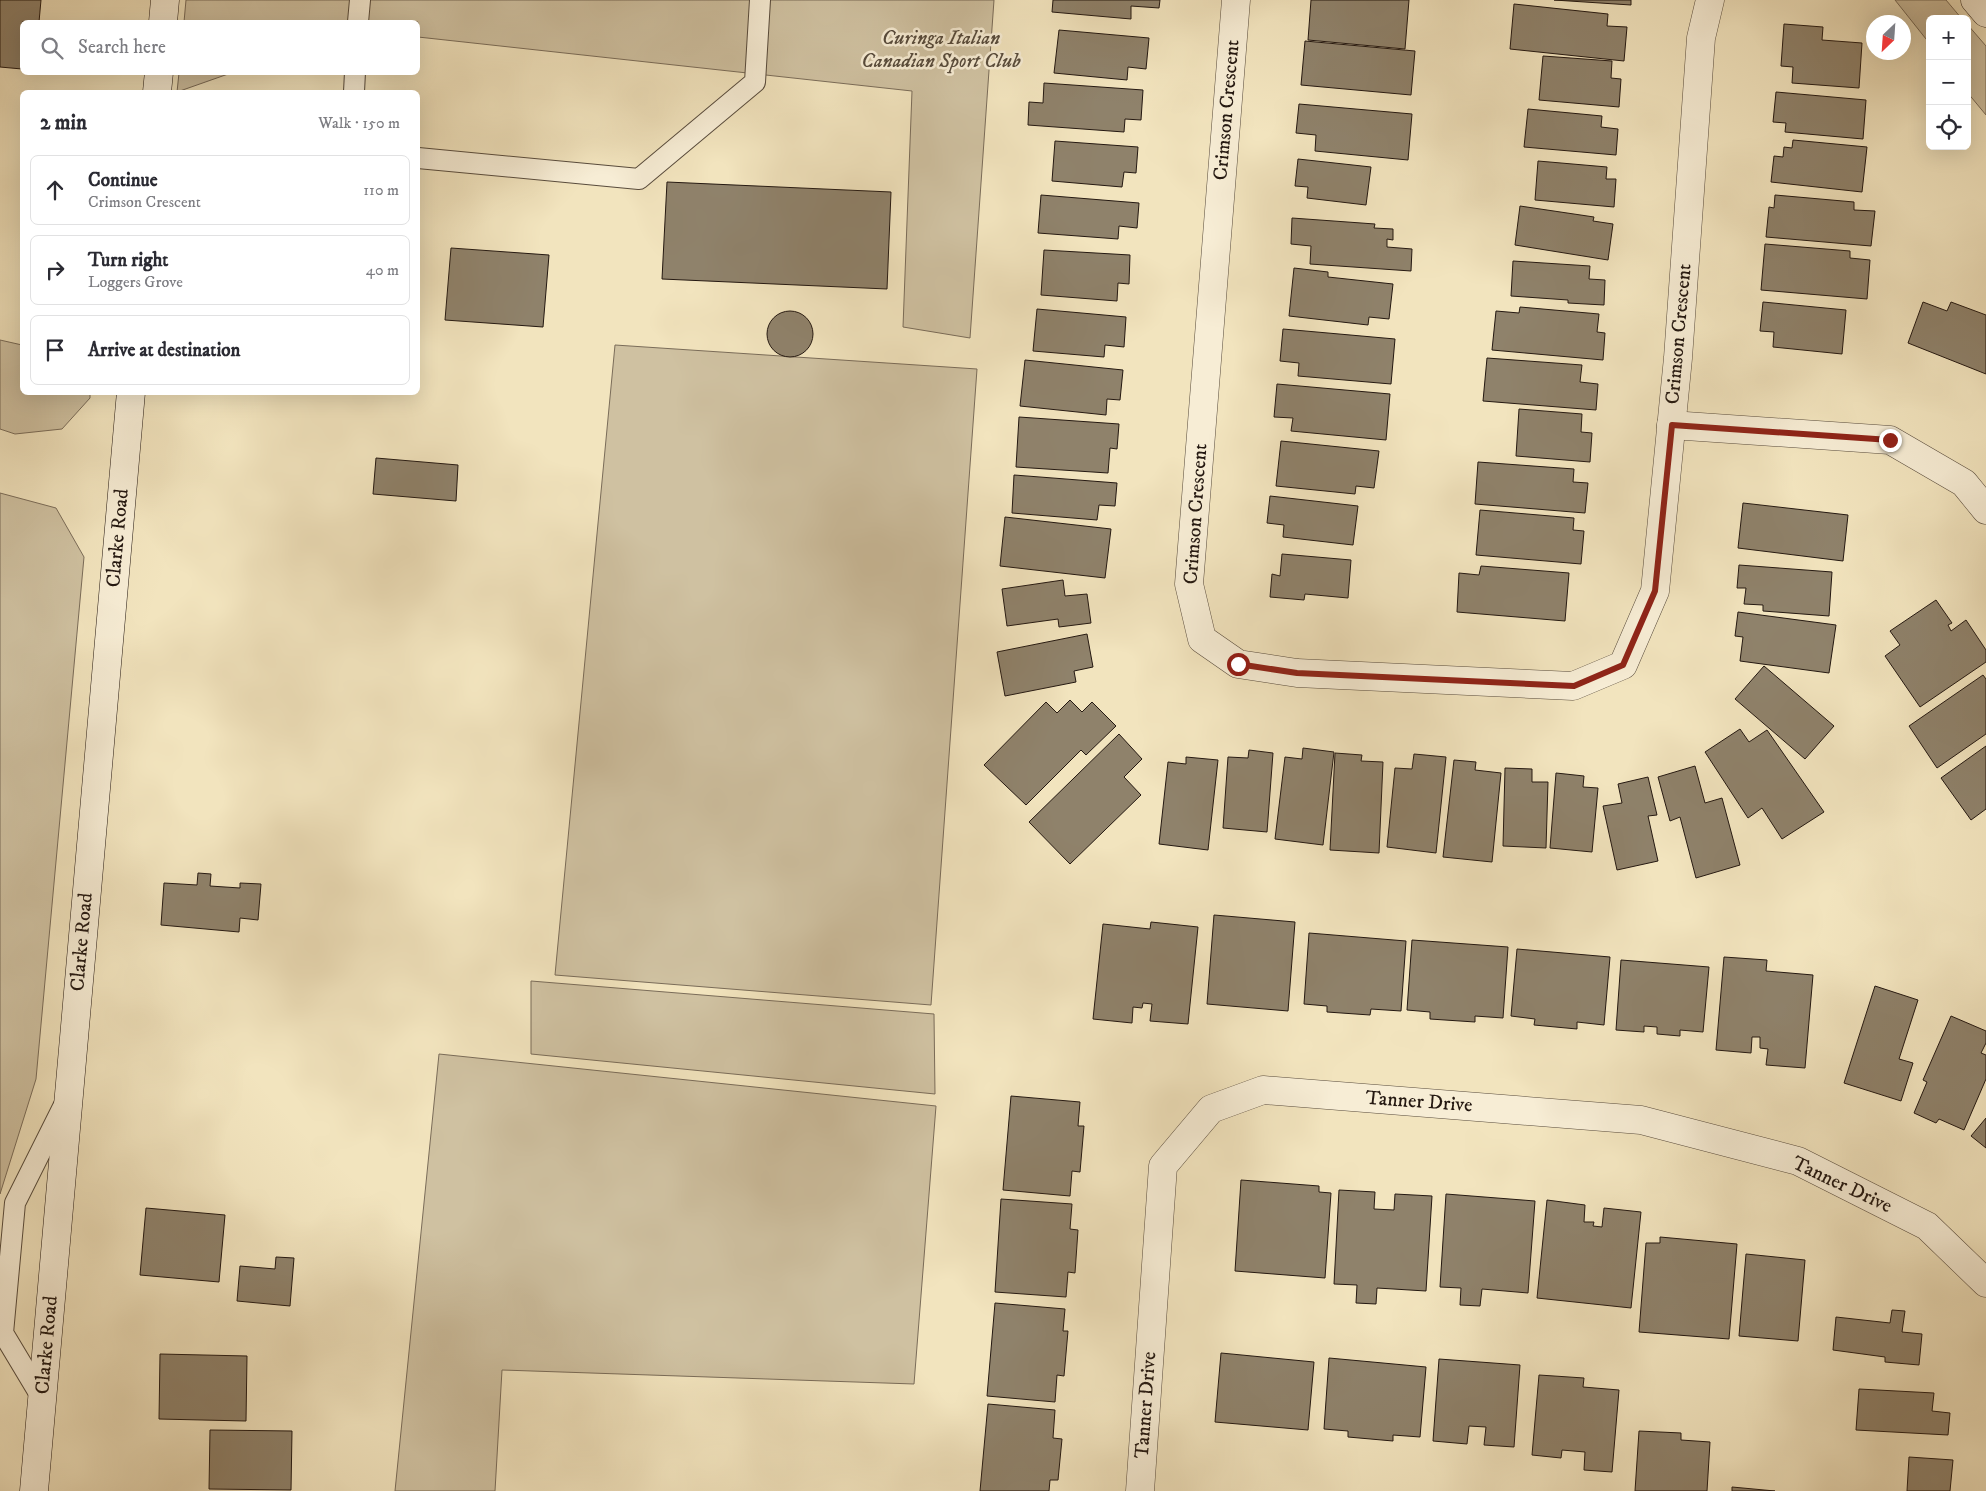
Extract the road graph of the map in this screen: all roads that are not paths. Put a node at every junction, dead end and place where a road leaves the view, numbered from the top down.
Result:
1 (165, 0) edge
2 (360, 0) edge
3 (760, 0) edge
4 (1236, 0) edge
5 (1710, 0) edge
6 (1975, 0) edge
7 (1986, 13) edge
8 (163, 20) edge
9 (358, 20) edge
10 (159, 75) edge
11 (355, 75) edge
12 (157, 90) edge
13 (354, 90) edge
14 (420, 158) edge
15 (131, 395) edge
16 (1672, 425) junction
17 (1986, 510) edge
18 (68, 1097) junction
19 (1986, 1283) edge
20 (42, 1398) junction
21 (34, 1491) edge
22 (1140, 1491) edge

1 - 8 street
2 - 9 lane
3 - 14 lane
4 - 16 street, Crimson Crescent
5 - 16 street, Crimson Crescent
6 - 7 street
10 - 12 street
11 - 13 lane
15 - 18 street, Clarke Road
16 - 17 street
18 - 20 street, Clarke Road
18 - 20 lane
19 - 22 street, Tanner Drive
20 - 21 street, Clarke Road

